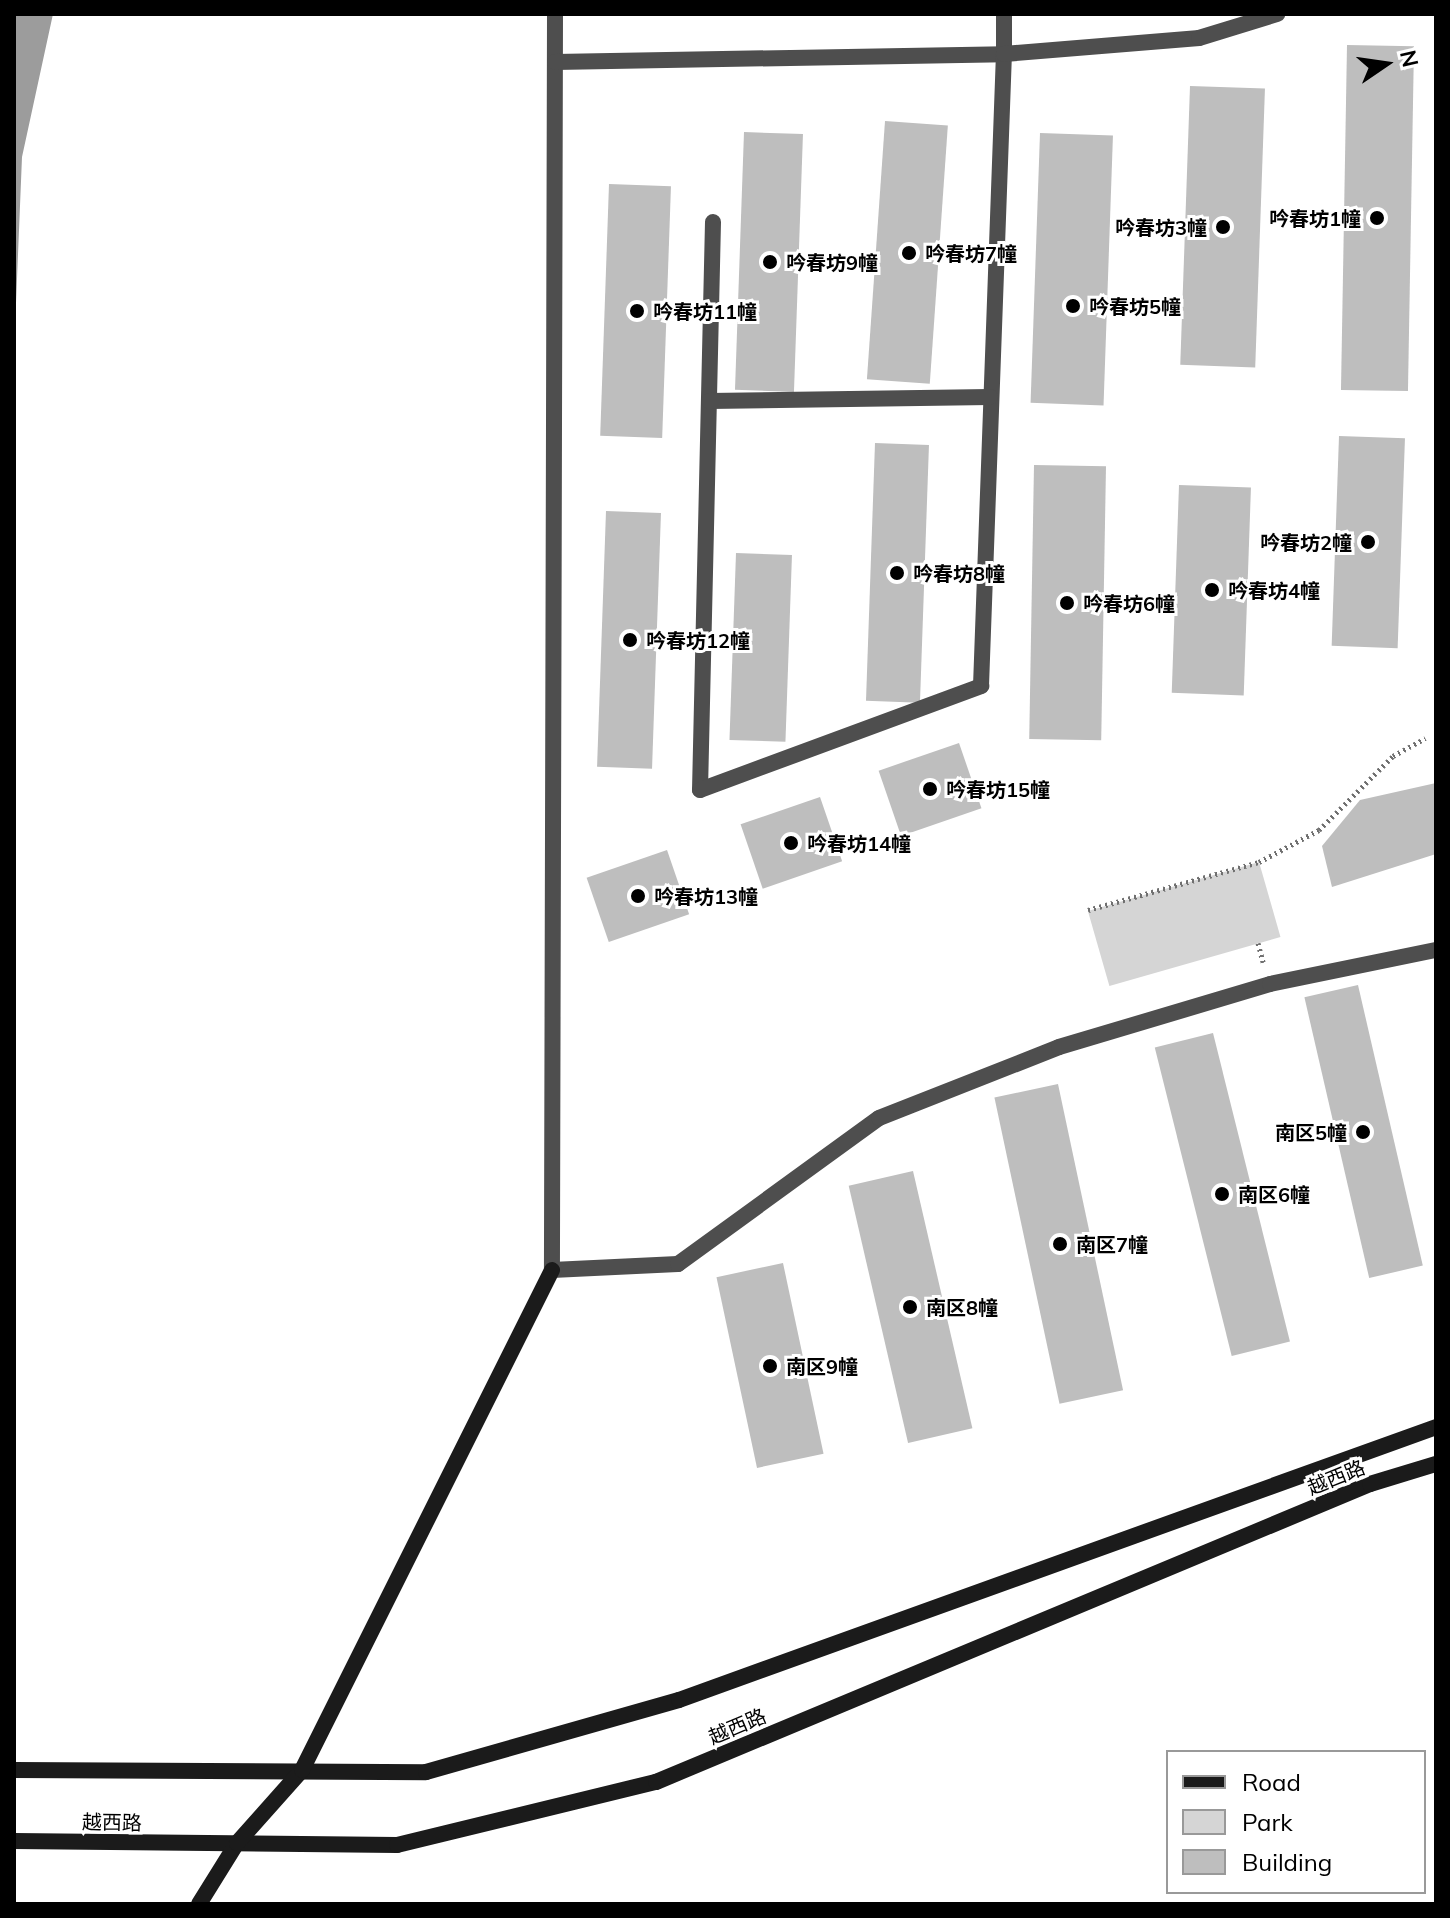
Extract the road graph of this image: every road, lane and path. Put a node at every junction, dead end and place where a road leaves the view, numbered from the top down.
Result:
1 (555, 14) edge
2 (1004, 14) edge
3 (1277, 14) edge
4 (1004, 54) junction
5 (555, 62) junction
6 (713, 222) dead end
7 (990, 397) junction
8 (709, 401) junction
9 (1425, 738) dead end
10 (1088, 910) dead end
11 (1436, 950) edge
12 (552, 1270) junction
13 (1436, 1427) edge
14 (1436, 1464) edge
15 (14, 1770) edge
16 (302, 1770) junction
17 (14, 1841) edge
18 (237, 1843) junction
19 (199, 1904) edge

1 - 5 street
2 - 4 street
3 - 4 street
4 - 5 street
4 - 7 street
5 - 12 street
6 - 8 street
7 - 8 street
7 - 8 street
9 - 10 path
11 - 12 street
12 - 16 main road
13 - 16 main road, 越西路
14 - 18 main road, 越西路
15 - 16 main road, 越西路
16 - 18 main road
17 - 18 main road, 越西路
18 - 19 main road

